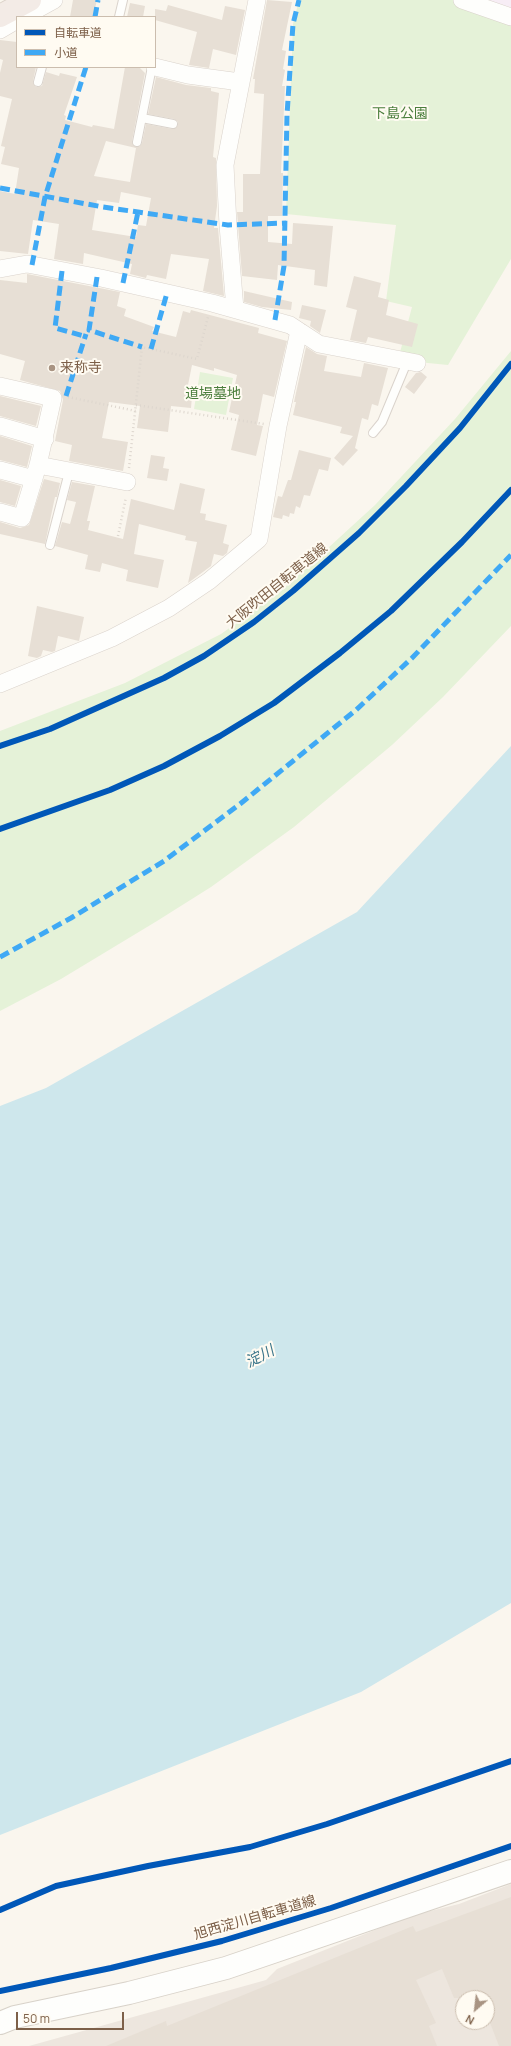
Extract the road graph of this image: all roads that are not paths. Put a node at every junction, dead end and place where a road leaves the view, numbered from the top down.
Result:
1 (30, 0) edge
2 (54, 0) edge
3 (123, 0) edge
4 (257, 0) edge
5 (462, 0) edge
6 (25, 16) edge
7 (119, 16) edge
8 (511, 17) edge
9 (16, 21) edge
10 (4, 27) edge
11 (42, 68) edge
12 (153, 68) edge
13 (156, 68) edge
14 (38, 82) dead end
15 (240, 82) junction
16 (142, 118) junction
17 (173, 124) dead end
18 (137, 142) dead end
19 (0, 269) edge
20 (235, 309) junction
21 (300, 331) junction
22 (412, 362) joint
23 (0, 386) edge
24 (0, 426) edge
25 (373, 433) dead end
26 (45, 439) junction
27 (0, 470) edge
28 (36, 472) junction
29 (69, 472) junction
30 (127, 482) road end
31 (0, 512) edge
32 (50, 545) dead end
33 (0, 684) edge
34 (511, 1871) edge
35 (0, 2023) edge

1 - 10 highway
2 - 6 street
3 - 7 lane
4 - 15 street
5 - 8 street
9 - 10 street
11 - 14 lane
12 - 16 lane
13 - 15 street
15 - 20 street
16 - 17 lane
16 - 18 lane
19 - 20 street
20 - 21 street
21 - 22 street
21 - 33 street
22 - 25 lane
23 - 26 street
24 - 26 street
26 - 28 street
27 - 28 street
28 - 29 street
28 - 31 street
29 - 30 street
29 - 32 lane
34 - 35 street

